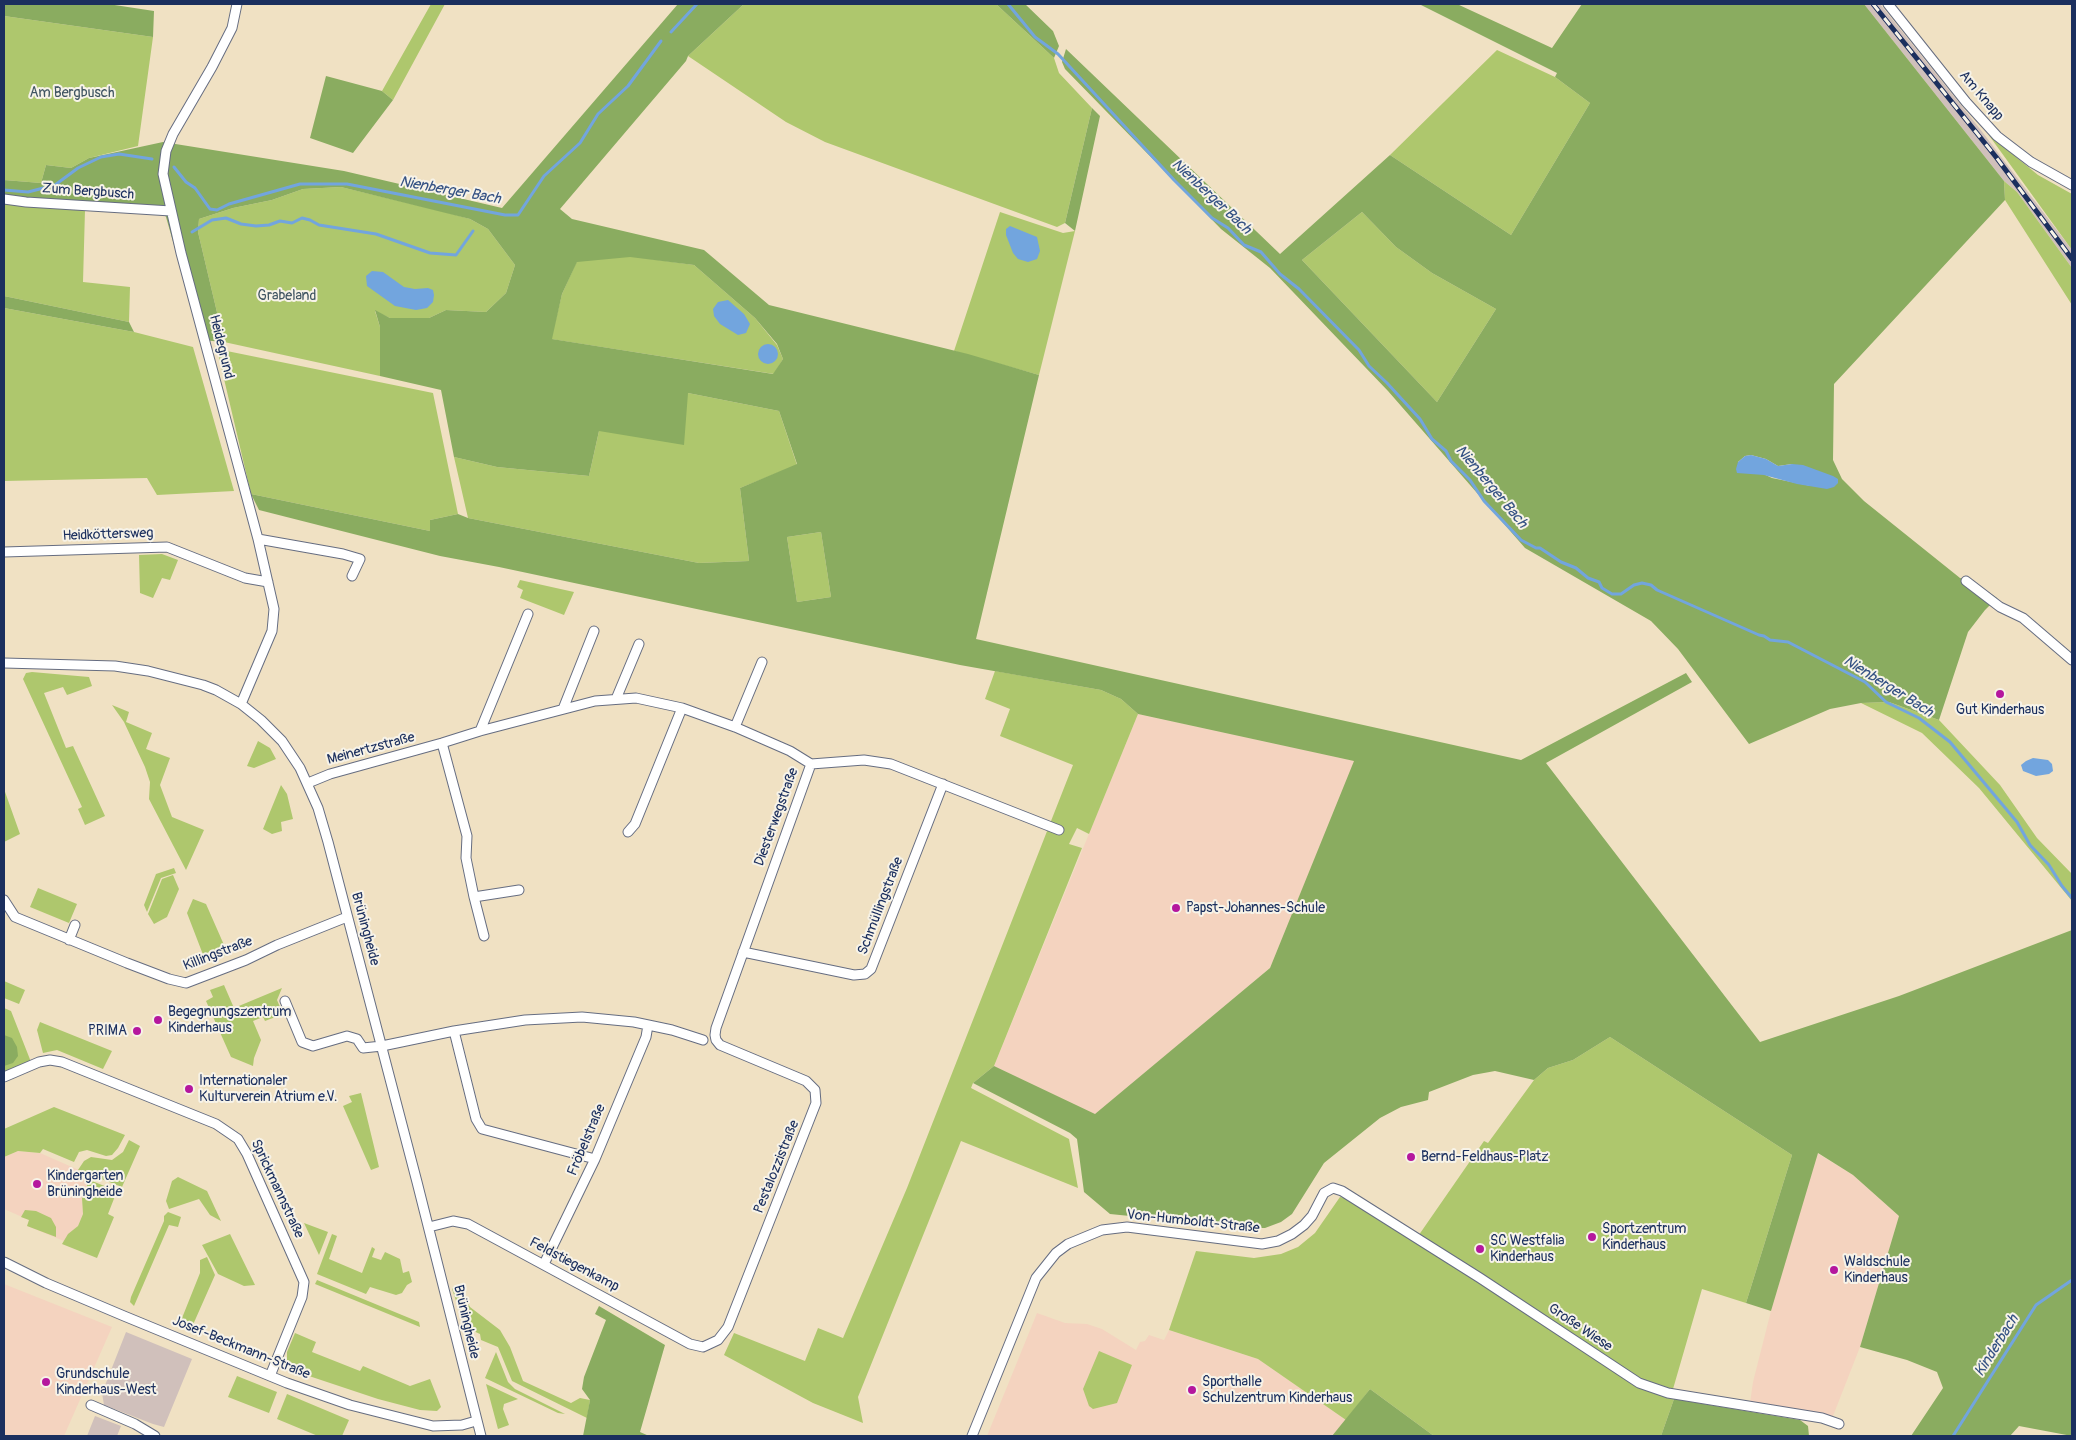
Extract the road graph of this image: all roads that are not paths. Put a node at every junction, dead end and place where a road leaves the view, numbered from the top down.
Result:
1 (237, 4) edge
2 (1888, 4) edge
3 (2072, 185) edge
4 (4, 199) edge
5 (171, 211) junction
6 (258, 539) junction
7 (4, 552) edge
8 (352, 576) dead end
9 (1966, 581) dead end
10 (268, 582) junction
11 (528, 614) dead end
12 (594, 631) dead end
13 (638, 644) dead end
14 (2072, 660) edge
15 (762, 662) dead end
16 (4, 663) edge
17 (616, 699) junction
18 (241, 704) junction
19 (682, 708) junction
20 (563, 709) junction
21 (735, 727) junction
22 (480, 731) junction
23 (442, 743) junction
24 (811, 764) junction
25 (308, 783) junction
26 (943, 784) junction
27 (1059, 830) dead end
28 (628, 832) dead end
29 (519, 890) dead end
30 (474, 897) junction
31 (4, 900) edge
32 (347, 917) junction
33 (75, 925) dead end
34 (484, 936) dead end
35 (69, 940) junction
36 (743, 952) junction
37 (285, 1001) dead end
38 (648, 1025) junction
39 (454, 1031) junction
40 (703, 1040) dead end
41 (716, 1040) joint
42 (382, 1046) junction
43 (4, 1077) edge
44 (595, 1159) junction
45 (1333, 1188) joint
46 (428, 1227) junction
47 (4, 1262) edge
48 (544, 1264) junction
49 (703, 1347) joint
50 (270, 1376) junction
51 (92, 1405) dead end
52 (476, 1421) junction
53 (1839, 1424) dead end
54 (155, 1436) edge
55 (481, 1436) edge
56 (972, 1436) edge

1 - 5 street, Heidegrund
2 - 3 street, Am Knapp
4 - 5 street, Zum Bergbusch
5 - 6 street, Heidegrund
6 - 8 street
6 - 10 street, Heidegrund
7 - 10 street, Heidköttersweg
9 - 14 street
10 - 18 street, Heidegrund
11 - 22 street
12 - 20 street
13 - 17 street
15 - 21 street
16 - 18 street, Brüningheide
17 - 19 street, Meinertzstraße
17 - 20 street, Meinertzstraße
18 - 25 street, Brüningheide
19 - 21 street, Meinertzstraße
19 - 28 street
20 - 22 street, Meinertzstraße
21 - 24 street, Meinertzstraße
22 - 23 street, Meinertzstraße
23 - 25 street, Meinertzstraße
23 - 30 street
24 - 26 street, Diesterwegstraße
24 - 36 street, Diesterwegstraße
25 - 32 street, Brüningheide
26 - 27 street, Diesterwegstraße
26 - 36 street, Schmüllingstraße
29 - 30 street
30 - 34 street
31 - 35 street, Killingstraße
32 - 35 street, Killingstraße
32 - 42 street, Brüningheide
33 - 35 street
36 - 41 street, Diesterwegstraße
37 - 42 street
38 - 39 street
38 - 40 street
38 - 44 street, Fröbelstraße
39 - 42 street
39 - 44 street
41 - 49 street, Pestalozzistraße
42 - 46 street, Brüningheide
43 - 50 street, Sprickmannstraße
44 - 48 street, Fröbelstraße
45 - 53 street, Große Wiese
45 - 56 street, Von-Humboldt-Straße
46 - 48 street, Feldstiegenkamp
46 - 52 street, Brüningheide
47 - 50 street, Josef-Beckmann-Straße
48 - 49 street, Feldstiegenkamp
50 - 52 street, Josef-Beckmann-Straße
51 - 54 street
52 - 55 street, Brüningheide

